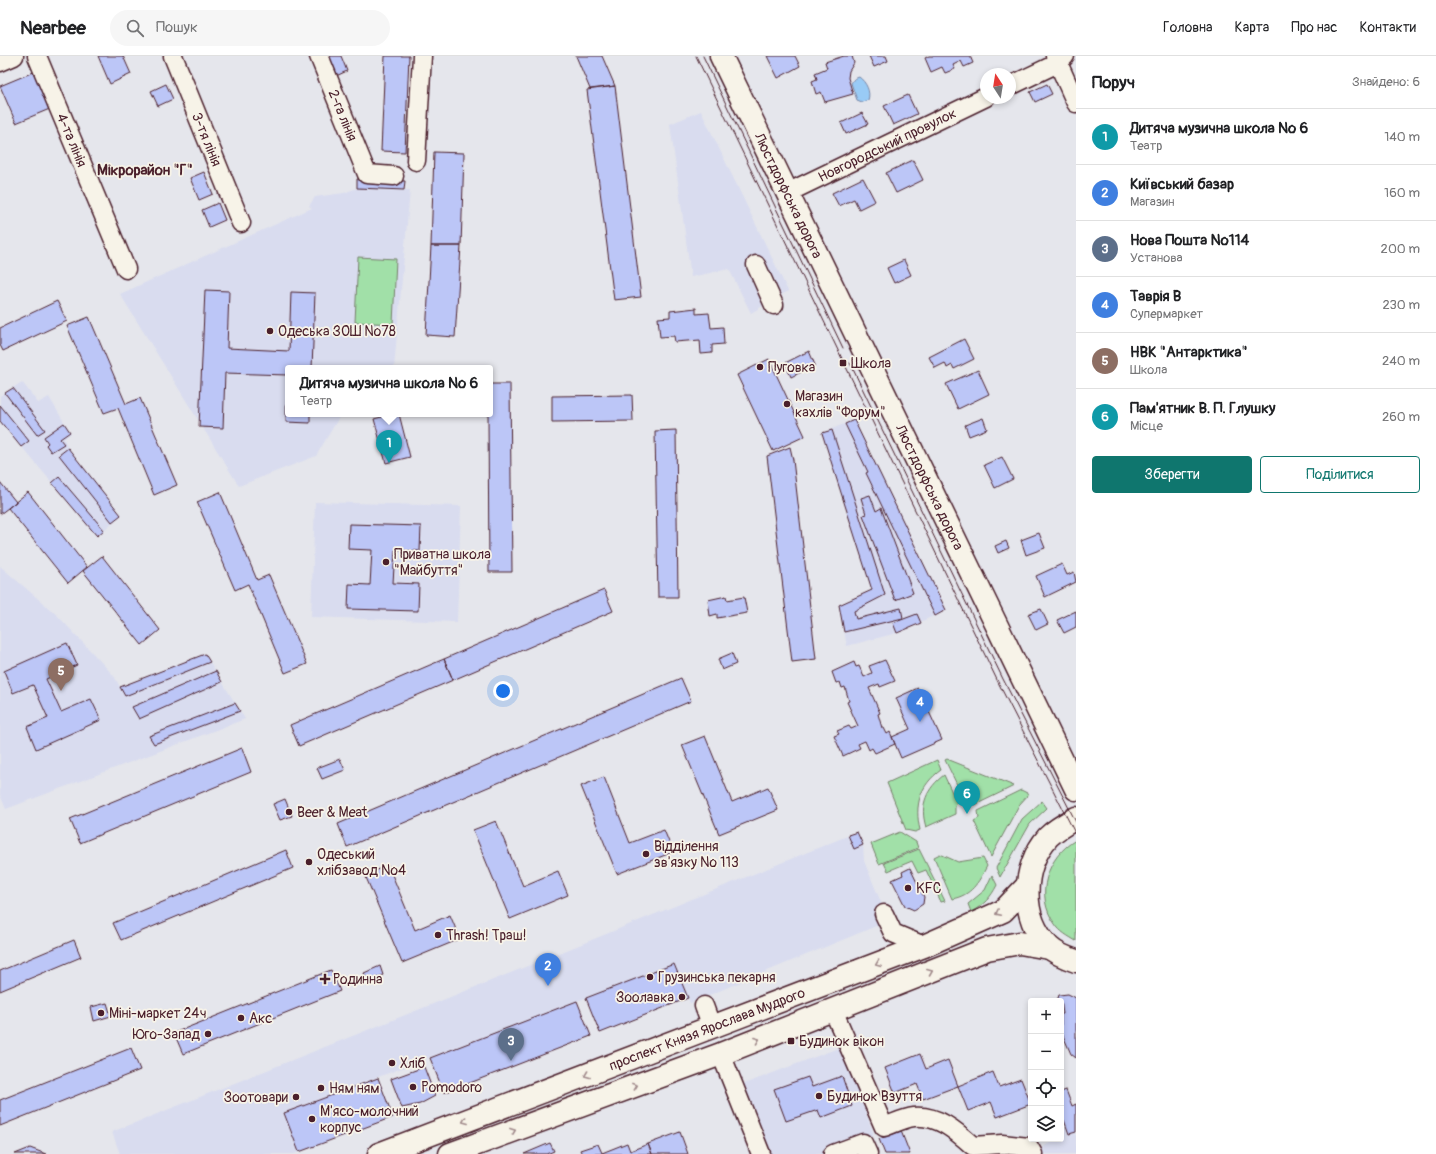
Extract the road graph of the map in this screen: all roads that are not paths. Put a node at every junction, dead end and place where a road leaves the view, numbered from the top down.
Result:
1 (14, 56) edge
2 (38, 56) edge
3 (173, 56) edge
4 (319, 56) edge
5 (422, 56) edge
6 (721, 56) edge
7 (1059, 58) edge
8 (0, 62) edge
9 (1016, 83) edge
10 (980, 100) edge
11 (1076, 103) edge
12 (416, 161) dead end
13 (394, 176) dead end
14 (787, 193) junction
15 (241, 223) dead end
16 (756, 265) dead end
17 (126, 269) dead end
18 (774, 305) dead end
19 (1076, 789) edge
20 (1076, 818) edge
21 (1026, 887) junction
22 (884, 914) dead end
23 (924, 946) junction
24 (1049, 948) junction
25 (1076, 962) edge
26 (704, 1006) dead end
27 (833, 1010) junction
28 (712, 1028) junction
29 (721, 1054) junction
30 (379, 1154) edge
31 (450, 1154) edge
32 (761, 1154) edge
33 (834, 1154) edge
34 (868, 1154) edge
35 (1033, 1154) edge

1 - 8 street
2 - 17 street, 4-та лінія
3 - 15 street, 3-тя лінія
4 - 13 street, 2-га лінія
5 - 12 street
6 - 14 main road, Люстдорфська дорога
7 - 9 street
7 - 11 street
10 - 14 street, Новгородський провулок
14 - 19 main road, Люстдорфська дорога
16 - 18 street
20 - 21 main road
21 -> 23 main road, проспект Князя Ярослава Мудрого
21 - 24 main road
22 - 23 street
23 -> 28 main road, проспект Князя Ярослава Мудрого
24 - 25 main road
27 -> 24 main road, проспект Князя Ярослава Мудрого
26 - 28 street
29 -> 27 main road, проспект Князя Ярослава Мудрого
27 - 35 street
28 -> 30 main road, проспект Князя Ярослава Мудрого
31 -> 29 main road, проспект Князя Ярослава Мудрого
29 - 32 street
33 - 34 street

